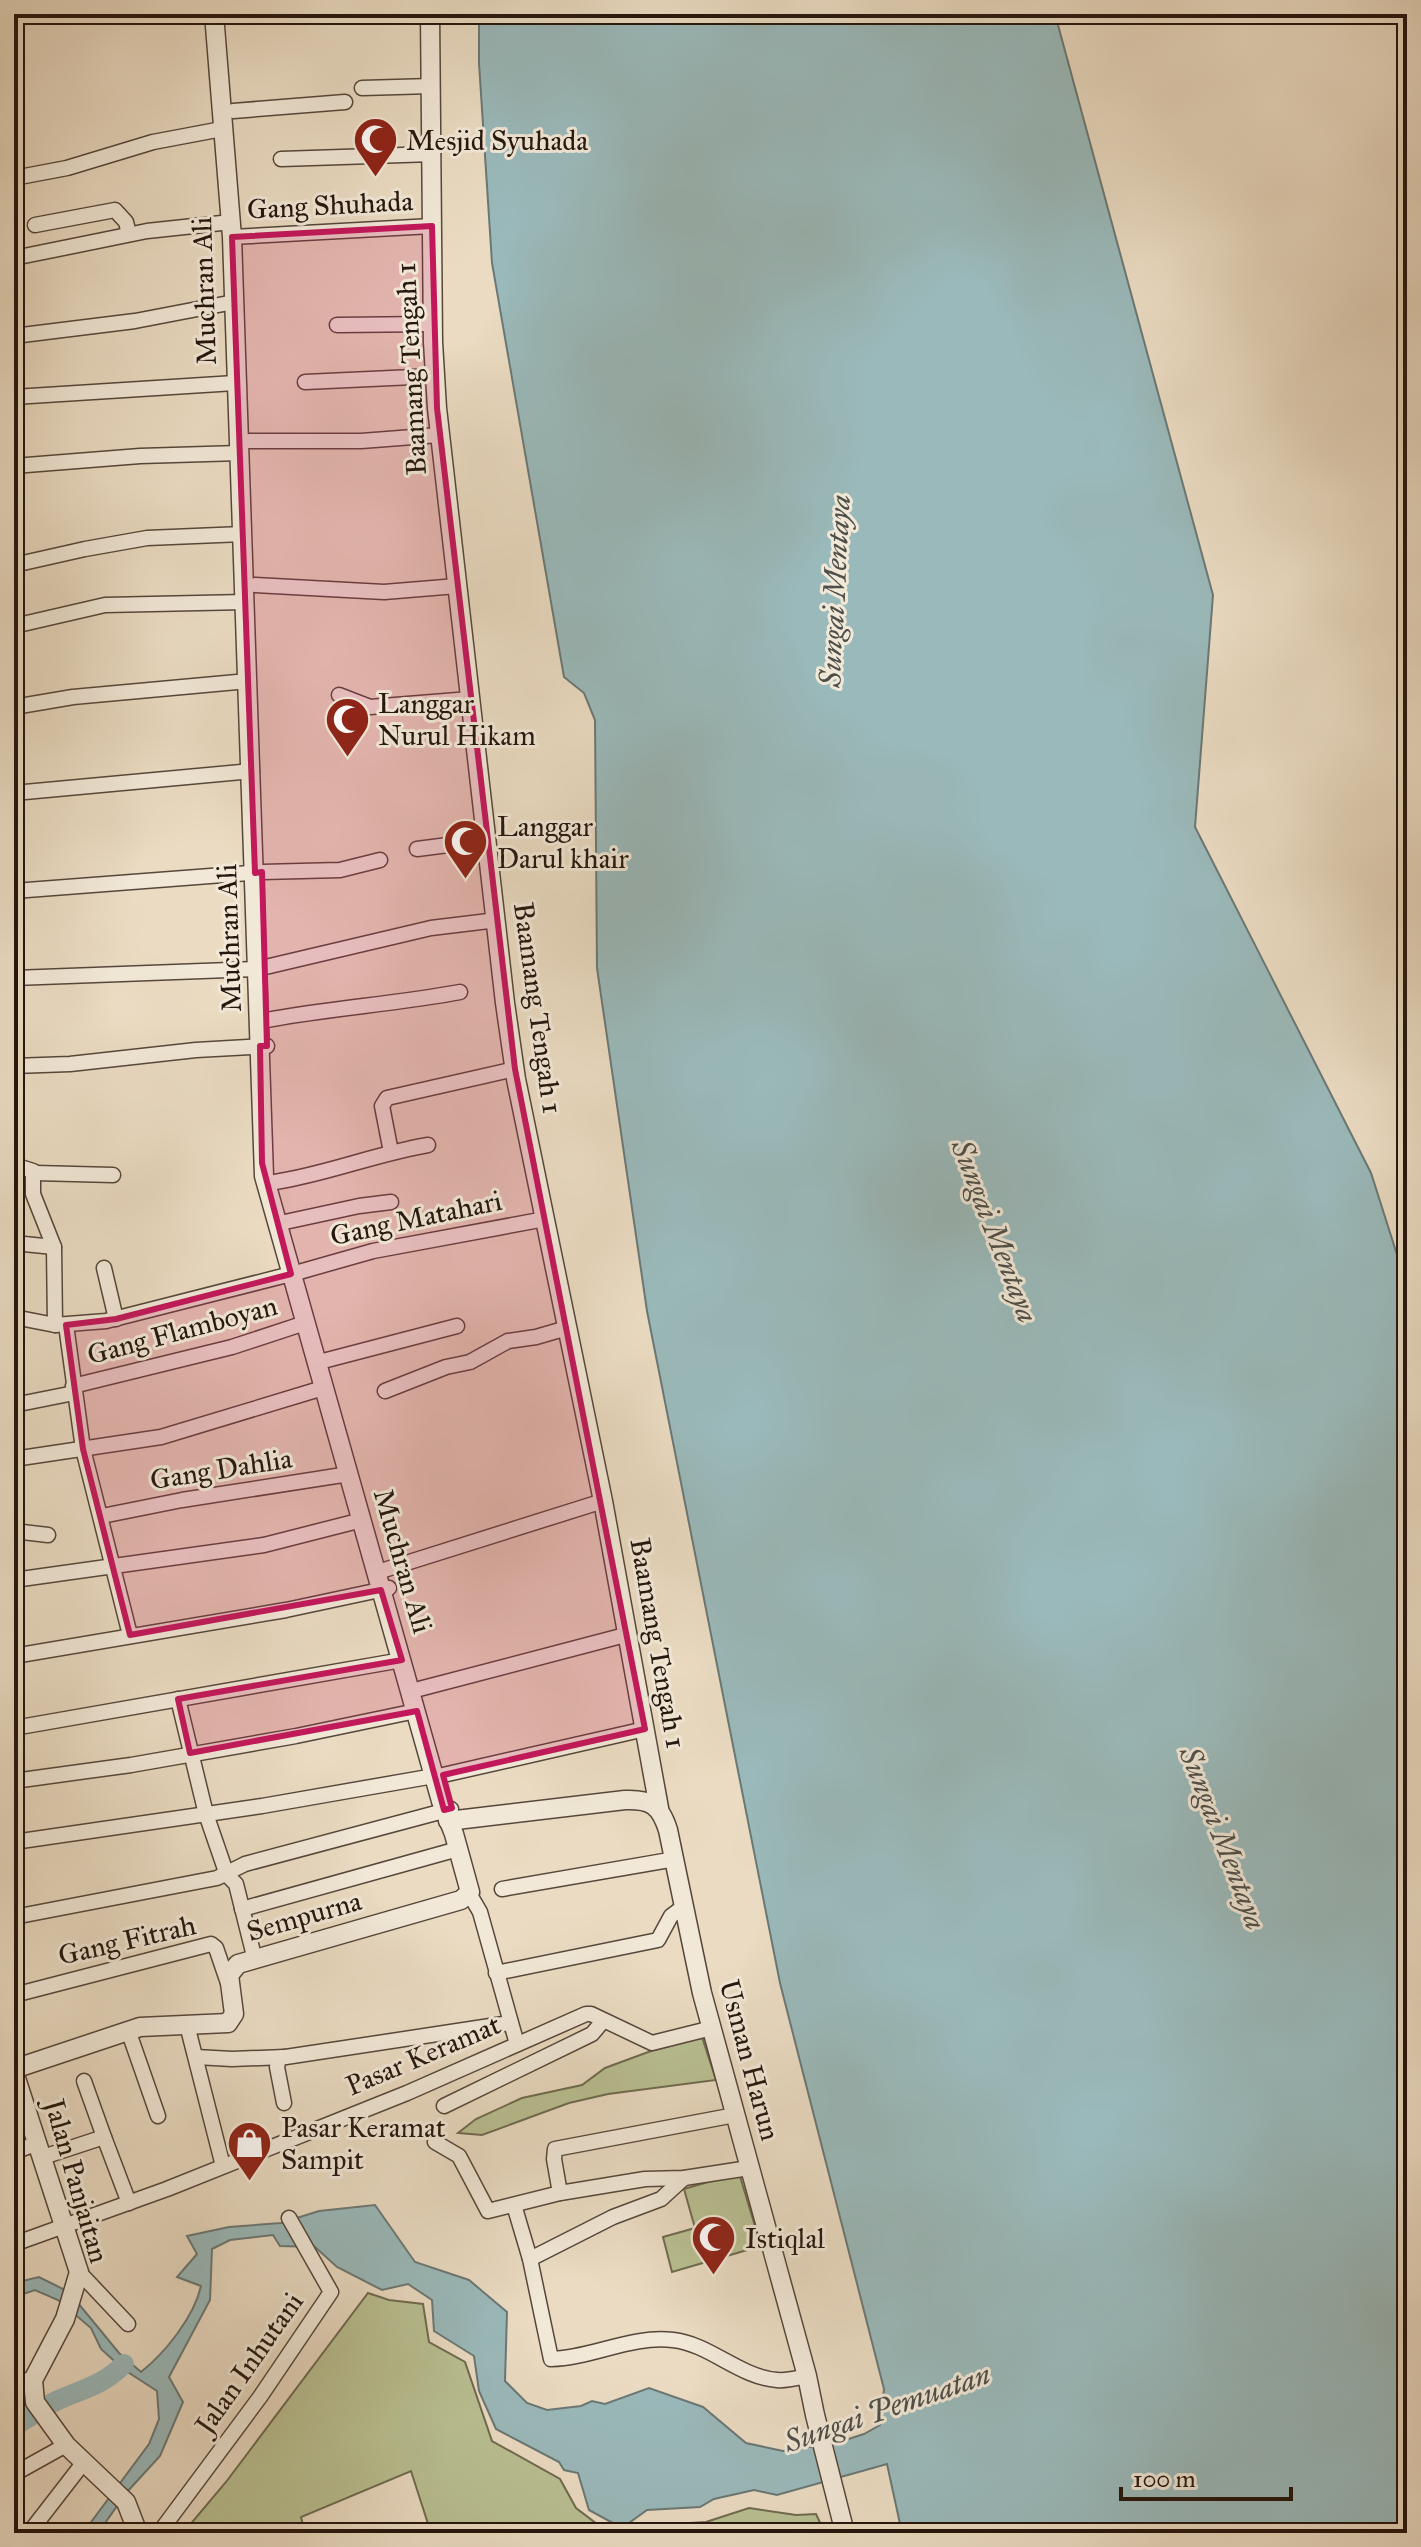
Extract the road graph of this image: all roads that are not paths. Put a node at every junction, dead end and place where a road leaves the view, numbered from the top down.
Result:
1 (214, 14) edge
2 (224, 14) edge
3 (430, 14) edge
4 (432, 86) junction
5 (362, 88) dead end
6 (345, 102) dead end
7 (233, 111) junction
8 (222, 129) junction
9 (433, 154) junction
10 (281, 159) dead end
11 (14, 178) edge
12 (35, 225) dead end
13 (432, 226) junction
14 (234, 232) junction
15 (129, 234) junction
16 (14, 258) edge
17 (234, 302) junction
18 (433, 324) junction
19 (337, 325) dead end
20 (14, 336) edge
21 (435, 376) junction
22 (305, 382) dead end
23 (235, 383) junction
24 (14, 397) edge
25 (244, 434) junction
26 (439, 435) junction
27 (14, 466) edge
28 (243, 534) junction
29 (14, 565) edge
30 (249, 565) junction
31 (255, 585) junction
32 (457, 586) junction
33 (245, 602) junction
34 (14, 626) edge
35 (248, 681) junction
36 (339, 695) dead end
37 (470, 699) junction
38 (14, 707) edge
39 (252, 771) junction
40 (14, 793) edge
41 (487, 840) junction
42 (417, 849) dead end
43 (380, 860) dead end
44 (258, 873) junction
45 (14, 891) edge
46 (497, 920) junction
47 (261, 969) junction
48 (14, 978) edge
49 (460, 992) dead end
50 (267, 1020) junction
51 (264, 1046) junction
52 (14, 1066) edge
53 (515, 1069) junction
54 (428, 1145) dead end
55 (391, 1152) junction
56 (14, 1165) edge
57 (35, 1173) junction
58 (113, 1175) dead end
59 (275, 1182) junction
60 (391, 1202) dead end
61 (545, 1219) junction
62 (285, 1222) junction
63 (14, 1243) edge
64 (54, 1247) junction
65 (104, 1268) dead end
66 (295, 1273) junction
67 (14, 1317) edge
68 (116, 1319) junction
69 (305, 1323) junction
70 (60, 1325) junction
71 (457, 1326) dead end
72 (567, 1328) junction
73 (323, 1361) junction
74 (323, 1388) junction
75 (73, 1390) junction
76 (385, 1391) dead end
77 (14, 1405) edge
78 (83, 1449) junction
79 (14, 1459) edge
80 (349, 1474) junction
81 (603, 1501) junction
82 (102, 1516) junction
83 (362, 1520) junction
84 (14, 1531) edge
85 (48, 1535) dead end
86 (115, 1566) junction
87 (14, 1580) edge
88 (385, 1583) junction
89 (629, 1634) junction
90 (130, 1635) junction
91 (14, 1656) edge
92 (402, 1660) junction
93 (419, 1689) junction
94 (178, 1699) junction
95 (416, 1711) junction
96 (14, 1728) edge
97 (645, 1729) junction
98 (190, 1753) junction
99 (439, 1776) junction
100 (14, 1781) edge
101 (659, 1808) junction
102 (206, 1814) junction
103 (452, 1824) junction
104 (14, 1842) edge
105 (675, 1859) junction
106 (227, 1875) junction
107 (502, 1889) dead end
108 (468, 1893) junction
109 (683, 1907) junction
110 (242, 1909) junction
111 (14, 1917) edge
112 (255, 1960) junction
113 (496, 1973) junction
114 (228, 1983) junction
115 (14, 1995) edge
116 (603, 2021) junction
117 (510, 2023) junction
118 (187, 2025) junction
119 (712, 2028) junction
120 (128, 2030) junction
121 (517, 2044) junction
122 (196, 2057) junction
123 (285, 2057) junction
124 (14, 2070) edge
125 (84, 2081) dead end
126 (284, 2103) dead end
127 (444, 2106) dead end
128 (735, 2115) junction
129 (158, 2116) dead end
130 (104, 2137) junction
131 (435, 2142) dead end
132 (41, 2150) junction
133 (14, 2152) edge
134 (223, 2166) junction
135 (749, 2168) junction
136 (684, 2178) junction
137 (560, 2193) junction
138 (129, 2203) junction
139 (514, 2205) junction
140 (289, 2218) dead end
141 (66, 2227) junction
142 (14, 2244) edge
143 (530, 2259) junction
144 (77, 2280) junction
145 (128, 2324) dead end
146 (807, 2376) junction
147 (23, 2380) edge
148 (66, 2445) junction
149 (89, 2467) junction
150 (14, 2474) edge
151 (29, 2533) edge
152 (138, 2533) edge
153 (159, 2533) edge
154 (845, 2533) edge

1 - 8 street, Muchran Ali
2 - 7 street, Muchran Ali
3 - 4 street, Baamang Tengah 1
4 - 5 street
4 - 9 street, Baamang Tengah 1
6 - 7 street
7 - 14 street, Muchran Ali
8 - 11 street
8 - 14 street, Muchran Ali
9 - 10 street
9 - 13 street, Baamang Tengah 1
12 - 15 street
13 - 14 street, Gang Shuhada
13 - 18 street, Baamang Tengah 1
14 - 15 street, Gang Shuhada
14 - 17 street, Muchran Ali
14 - 25 street, Muchran Ali
15 - 16 street, Gang Shuhada
17 - 20 street
17 - 23 street, Muchran Ali
18 - 19 street
18 - 21 street, Baamang Tengah 1
21 - 22 street
21 - 26 street, Baamang Tengah 1
23 - 24 street
23 - 25 street, Muchran Ali
25 - 26 street
25 - 27 street
25 - 28 street, Muchran Ali
25 - 30 street, Muchran Ali
26 - 32 street, Baamang Tengah 1
28 - 29 street
28 - 30 street, Muchran Ali
30 - 31 street, Muchran Ali
30 - 33 street, Muchran Ali
31 - 32 street
31 - 44 street, Muchran Ali
32 - 37 street, Baamang Tengah 1
33 - 34 street
33 - 35 street, Muchran Ali
35 - 38 street
35 - 39 street, Muchran Ali
36 - 37 street
37 - 41 street, Baamang Tengah 1
39 - 40 street
39 - 44 street, Muchran Ali
41 - 42 street
41 - 46 street, Baamang Tengah 1
43 - 44 street
44 - 45 street
44 - 47 street, Muchran Ali
46 - 47 street
46 - 53 street, Baamang Tengah 1
47 - 48 street
47 - 50 street, Muchran Ali
47 - 51 street, Muchran Ali
49 - 50 street
50 - 51 street, Muchran Ali
51 - 52 street
51 - 59 street, Muchran Ali
51 - 66 street, Muchran Ali
53 - 55 street
53 - 61 street, Baamang Tengah 1
54 - 55 street
55 - 59 street
56 - 57 street
57 - 58 street
57 - 64 street
59 - 62 street, Muchran Ali
60 - 62 street
61 - 66 street, Gang Matahari
61 - 72 street, Baamang Tengah 1
62 - 66 street, Muchran Ali
63 - 64 street
64 - 70 street
65 - 68 street
66 - 68 street, Gang Matahari
66 - 69 street, Muchran Ali
66 - 73 street, Muchran Ali
67 - 70 street, Gang Matahari
68 - 70 street, Gang Matahari
69 - 74 street, Muchran Ali
69 - 75 street, Gang Flamboyan
70 - 75 street
71 - 73 street
72 - 76 street
72 - 81 street, Baamang Tengah 1
73 - 88 street, Muchran Ali
74 - 78 street
74 - 80 street, Muchran Ali
75 - 77 street, Gang Flamboyan
75 - 78 street
78 - 79 street
78 - 82 street
80 - 82 street, Gang Dahlia
80 - 83 street, Muchran Ali
81 - 88 street
81 - 89 street, Baamang Tengah 1
82 - 86 street
83 - 86 street
83 - 88 street, Muchran Ali
84 - 85 street
86 - 87 street
86 - 90 street
88 - 90 street
88 - 92 street, Muchran Ali
88 - 93 street, Muchran Ali
89 - 93 street
89 - 97 street, Baamang Tengah 1
90 - 91 street
92 - 94 street
92 - 95 street, Muchran Ali
93 - 99 street, Muchran Ali
94 - 96 street
94 - 98 street
95 - 98 street
95 - 99 street, Muchran Ali
97 - 99 street
97 - 101 street, Baamang Tengah 1
98 - 100 street
98 - 102 street
99 - 102 street
99 - 103 street, Muchran Ali
101 - 103 street
101 - 105 street, Usman Harun
102 - 104 street
102 - 106 street
103 - 106 street
103 - 108 street, Muchran Ali
103 - 110 street
105 - 107 street
105 - 109 street, Usman Harun
106 - 110 street
106 - 111 street
108 - 112 street, Sempurna
108 - 113 street
109 - 113 street
109 - 119 street, Usman Harun
110 - 112 street
112 - 114 street, Sempurna
113 - 117 street
114 - 115 street, Gang Fitrah
114 - 118 street, Sempurna
116 - 119 street, Pasar Keramat
116 - 121 street, Pasar Keramat
116 - 127 street
117 - 121 street
117 - 123 street
118 - 120 street, Sempurna
118 - 122 street
119 - 128 street, Usman Harun
120 - 124 street, Sempurna
120 - 129 street
121 - 134 street, Pasar Keramat
122 - 123 street
122 - 134 street
123 - 126 street
124 - 132 street, Jalan Panjaitan
125 - 130 street
128 - 135 street, Usman Harun
128 - 137 street
130 - 132 street
130 - 138 street
131 - 139 street
132 - 133 street
132 - 141 street, Jalan Panjaitan
134 - 138 street, Pasar Keramat
135 - 136 street
135 - 146 street, Usman Harun
136 - 137 street
136 - 143 street
137 - 139 street
138 - 141 street, Pasar Keramat
139 - 143 street
140 - 153 street, Jalan Inhutani
141 - 142 street, Pasar Keramat
141 - 144 street, Jalan Panjaitan
143 - 146 street
144 - 145 street
144 - 147 street, Jalan Panjaitan
146 - 154 street, Usman Harun
147 - 148 street, Jalan Panjaitan
148 - 149 street, Jalan Panjaitan
148 - 150 street
149 - 151 street
149 - 152 street, Jalan Panjaitan

